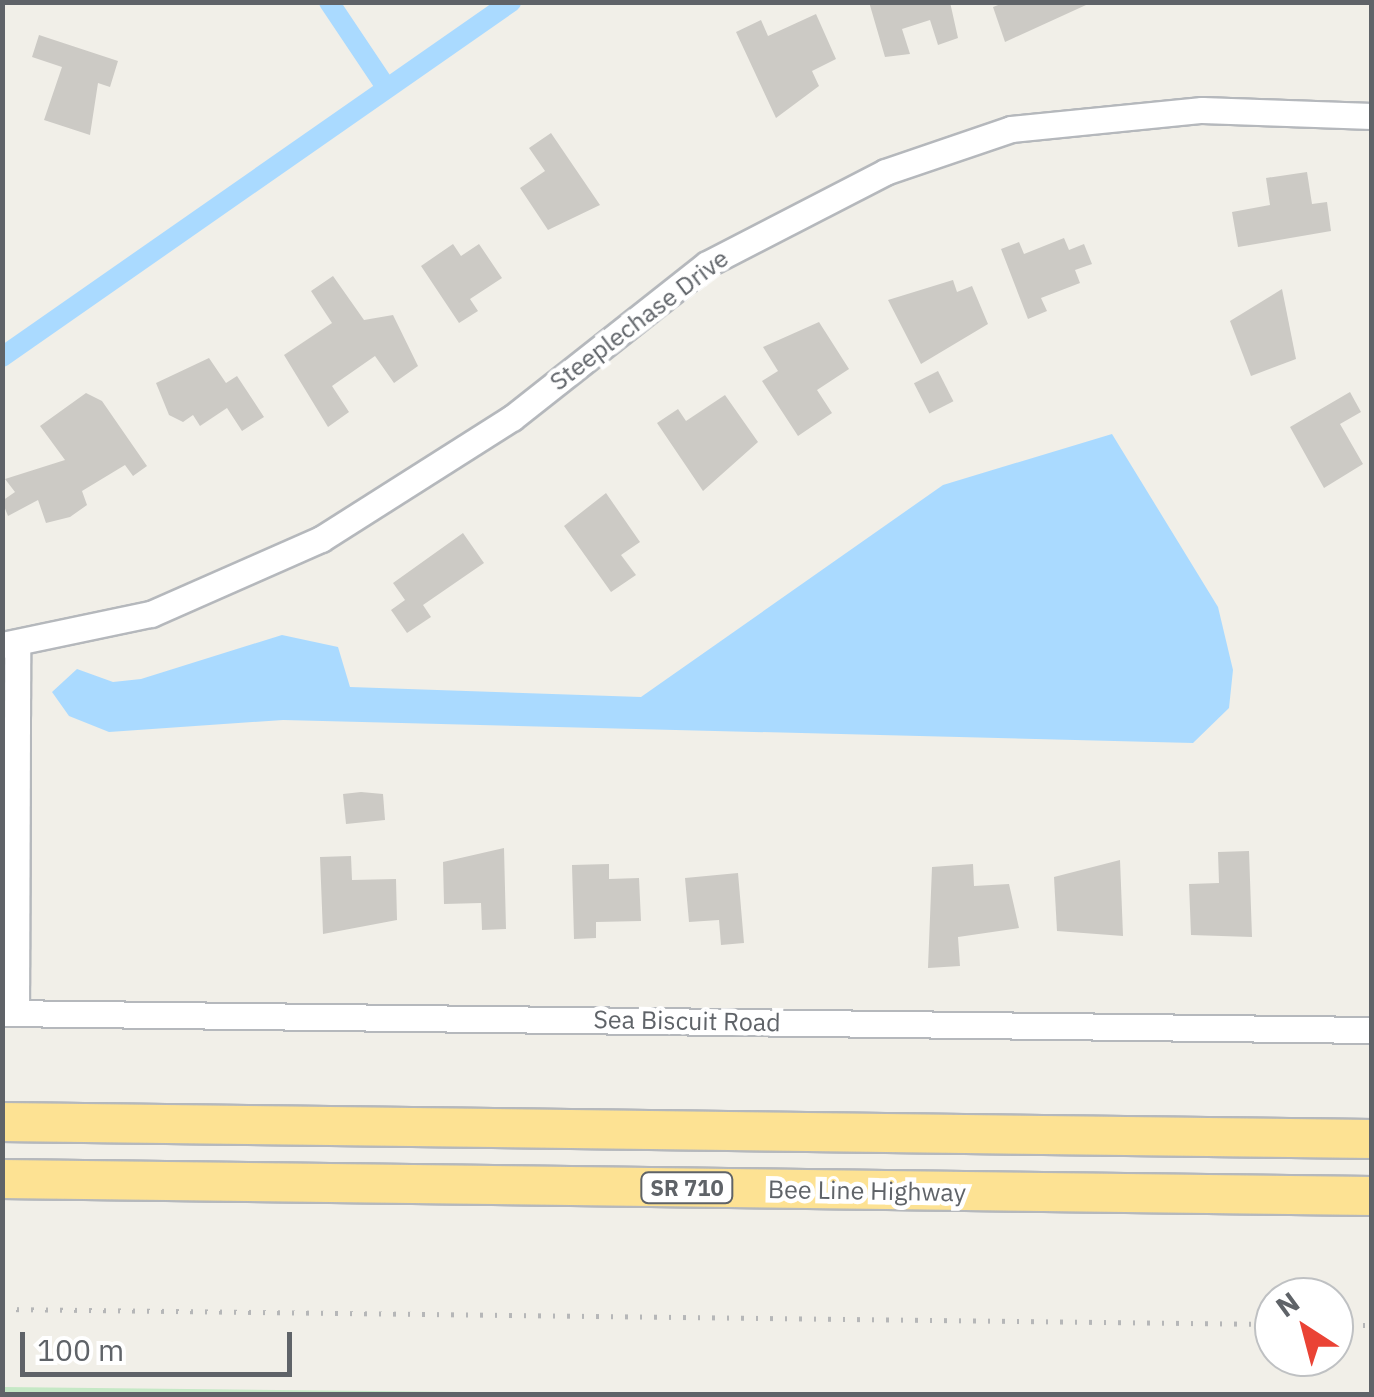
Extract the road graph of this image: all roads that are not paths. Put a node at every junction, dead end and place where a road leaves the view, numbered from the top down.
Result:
1 (1372, 116) edge
2 (10, 645) edge
3 (9, 1013) edge
4 (1372, 1030) edge
5 (2, 1122) edge
6 (1372, 1138) edge
7 (2, 1179) edge
8 (1372, 1196) edge

1 - 2 street, Steeplechase Drive
2 - 3 street
3 - 4 street, Sea Biscuit Road
5 - 6 highway
7 - 8 highway, Bee Line Highway / SR 710

